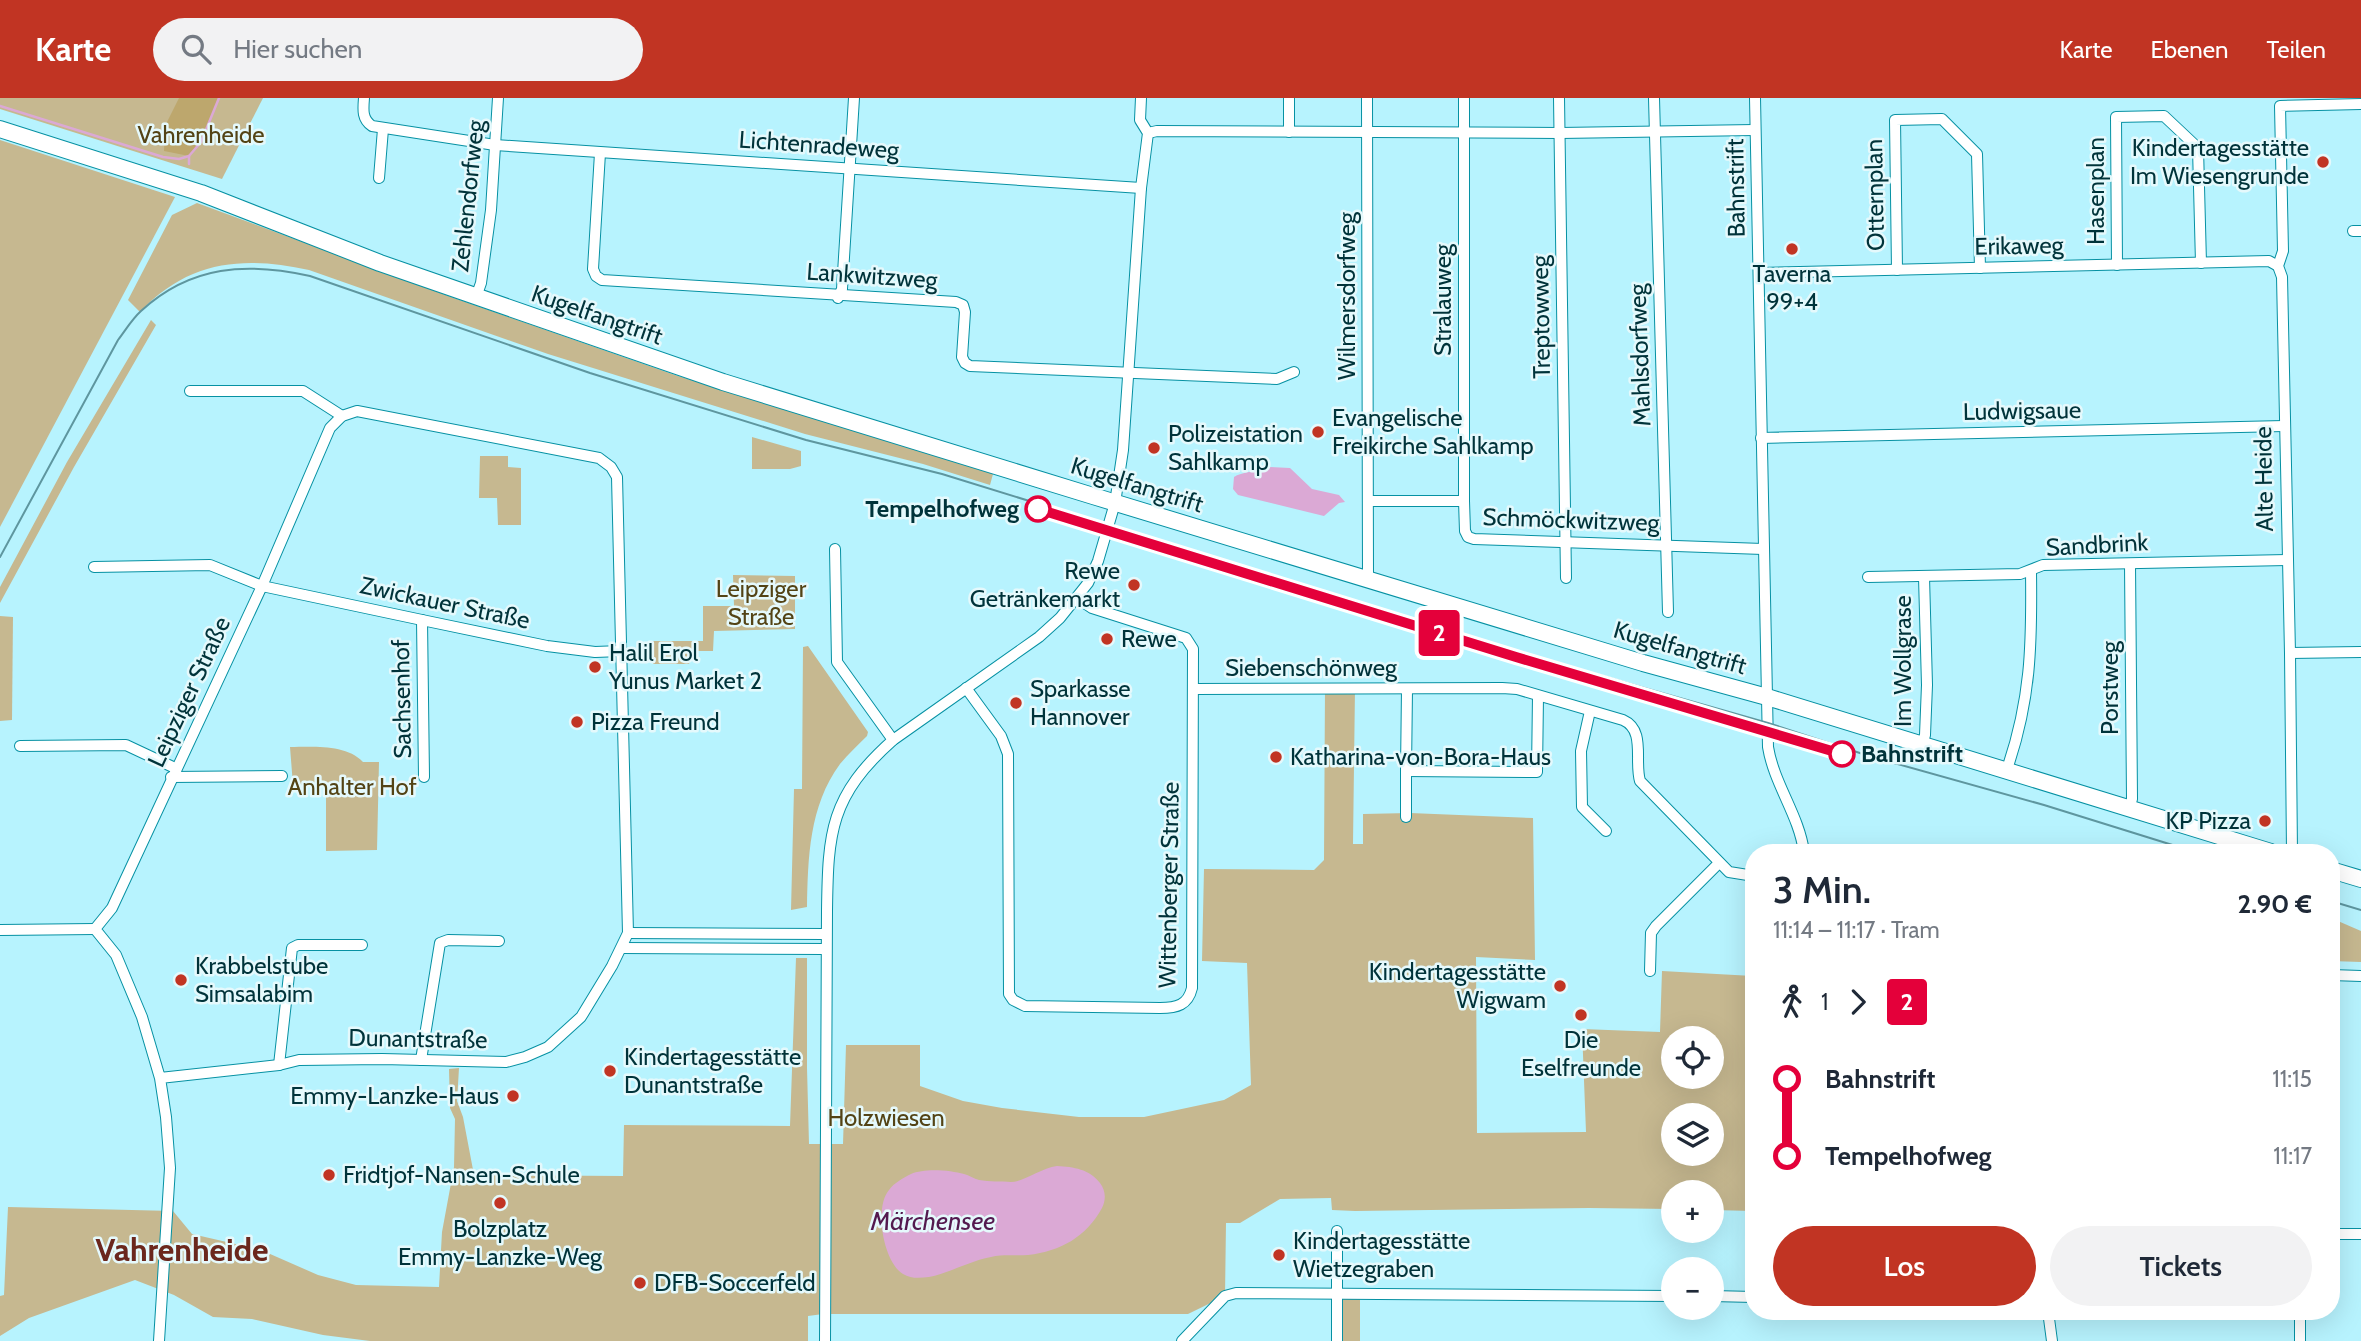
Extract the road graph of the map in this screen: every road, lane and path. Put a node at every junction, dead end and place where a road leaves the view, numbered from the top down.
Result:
1 (364, 98) edge
2 (498, 98) edge
3 (854, 98) edge
4 (1141, 98) edge
5 (1289, 98) edge
6 (1367, 98) edge
7 (1464, 98) edge
8 (1559, 98) edge
9 (1654, 98) edge
10 (1755, 98) edge
11 (2361, 104) edge
12 (383, 129) junction
13 (0, 130) edge
14 (1755, 130) junction
15 (1367, 131) junction
16 (1289, 132) junction
17 (1464, 132) junction
18 (1655, 132) junction
19 (1148, 133) junction
20 (1560, 133) junction
21 (495, 145) junction
22 (600, 153) junction
23 (850, 168) junction
24 (379, 178) dead end
25 (1141, 188) junction
26 (2201, 263) junction
27 (2117, 265) junction
28 (2278, 266) junction
29 (1980, 268) junction
30 (1897, 270) junction
31 (1759, 273) junction
32 (839, 296) junction
33 (476, 297) junction
34 (1294, 372) dead end
35 (1129, 374) junction
36 (190, 391) dead end
37 (342, 416) junction
38 (2284, 426) junction
39 (1761, 438) junction
40 (1370, 501) junction
41 (1464, 501) junction
42 (1115, 503) junction
43 (1565, 541) junction
44 (1666, 545) junction
45 (835, 549) dead end
46 (1763, 549) junction
47 (2287, 560) junction
48 (2130, 564) junction
49 (94, 567) dead end
50 (2031, 571) junction
51 (1924, 576) junction
52 (1867, 577) dead end
53 (1368, 578) junction
54 (1566, 578) dead end
55 (262, 586) junction
56 (1077, 598) junction
57 (1668, 612) dead end
58 (422, 620) junction
59 (621, 651) junction
60 (2361, 652) edge
61 (2290, 653) junction
62 (966, 688) junction
63 (1408, 688) junction
64 (1193, 689) junction
65 (1538, 696) junction
66 (1767, 697) junction
67 (1590, 711) junction
68 (892, 740) junction
69 (1922, 745) junction
70 (20, 746) dead end
71 (1406, 771) junction
72 (2006, 772) junction
73 (173, 773) junction
74 (282, 776) dead end
75 (424, 777) dead end
76 (2129, 810) junction
77 (1406, 817) dead end
78 (1606, 831) dead end
79 (1803, 844) edge
80 (2244, 844) edge
81 (2292, 844) edge
82 (1719, 863) junction
83 (2340, 873) edge
84 (1745, 875) edge
85 (2361, 879) edge
86 (95, 929) junction
87 (0, 930) edge
88 (628, 933) junction
89 (826, 934) junction
90 (499, 941) dead end
91 (362, 945) dead end
92 (622, 948) junction
93 (826, 950) junction
94 (1650, 971) dead end
95 (2340, 975) edge
96 (2361, 976) edge
97 (421, 1060) junction
98 (279, 1065) junction
99 (160, 1078) junction
100 (1337, 1231) dead end
101 (2340, 1234) edge
102 (2361, 1234) edge
103 (1337, 1294) junction
104 (1661, 1296) edge
105 (1724, 1296) edge
106 (1745, 1297) edge
107 (2049, 1320) edge
108 (2300, 1320) edge
109 (159, 1341) edge
110 (825, 1341) edge
111 (1182, 1341) edge
112 (1337, 1341) edge
113 (2052, 1341) edge
114 (2300, 1341) edge

1 - 12 street
2 - 21 street, Zehlendorfweg
3 - 23 street
4 - 19 street
5 - 16 street
6 - 15 street, Wilmersdorfweg
7 - 17 street, Stralauweg
8 - 20 street, Treptowweg
9 - 18 street, Mahlsdorfweg
10 - 14 street, Bahnstrift
11 - 28 street, Alte Heide
12 - 21 street, Lichtenradeweg
12 - 24 street
13 - 33 street, Kugelfangtrift
14 - 18 street
14 - 31 street, Bahnstrift
15 - 16 street
15 - 17 street
15 - 40 street, Wilmersdorfweg
16 - 19 street
17 - 20 street
17 - 41 street, Stralauweg
18 - 20 street
18 - 44 street, Mahlsdorfweg
19 - 25 street
20 - 43 street, Treptowweg
21 - 22 street, Lichtenradeweg
21 - 33 street, Zehlendorfweg
22 - 23 street, Lichtenradeweg
22 - 32 street, Lankwitzweg
23 - 25 street, Lichtenradeweg
23 - 32 street
25 - 35 street
26 - 27 street, Erikaweg
26 - 27 street, Hasenplan
26 - 28 street, Erikaweg
27 - 29 street, Erikaweg
28 - 38 street, Alte Heide
29 - 30 street, Erikaweg
29 - 30 street, Otternplan
30 - 31 street, Erikaweg
31 - 39 street, Bahnstrift
32 - 35 street, Lankwitzweg
33 - 42 street, Kugelfangtrift
34 - 35 street, Lankwitzweg
35 - 42 street
36 - 37 street
37 - 55 street, Leipziger Straße
37 - 59 street
38 - 39 street, Ludwigsaue
38 - 47 street, Alte Heide
39 - 46 street, Bahnstrift
40 - 41 street, Schmöckwitzweg
40 - 53 street, Wilmersdorfweg
41 - 43 street, Schmöckwitzweg
42 - 53 street, Kugelfangtrift
42 - 56 street
43 - 44 street, Schmöckwitzweg
43 - 54 street, Treptowweg
44 - 46 street, Schmöckwitzweg
44 - 57 street, Mahlsdorfweg
45 - 68 street
46 - 66 street, Bahnstrift
47 - 48 street, Sandbrink
47 - 61 street, Alte Heide
48 - 50 street, Sandbrink
48 - 76 street, Porstweg
49 - 55 street, Zwickauer Straße
50 - 51 street, Sandbrink
50 - 72 street
51 - 52 street, Sandbrink
51 - 69 street, Im Wollgrase
53 - 66 street, Kugelfangtrift
55 - 58 street, Zwickauer Straße
55 - 73 street, Leipziger Straße
56 - 62 street
56 - 64 street, Wittenberger Straße
58 - 59 street, Zwickauer Straße
58 - 75 street, Sachsenhof
59 - 88 street
60 - 61 street
61 - 81 street, Alte Heide
62 - 64 street, Wittenberger Straße
62 - 68 street
63 - 64 street, Siebenschönweg
63 - 65 street, Siebenschönweg
63 - 71 street
65 - 67 street, Siebenschönweg
65 - 71 street
66 - 69 street, Kugelfangtrift
66 - 79 street, Bahnstrift
67 - 78 street
67 - 82 street, Siebenschönweg
68 - 89 street
69 - 72 street, Kugelfangtrift
70 - 73 street
71 - 77 street
72 - 76 street, Kugelfangtrift
73 - 74 street
73 - 86 street, Leipziger Straße
76 - 80 street, Kugelfangtrift
82 - 84 street, Siebenschönweg
82 - 94 street
83 - 85 street
86 - 87 street
86 - 99 street
88 - 89 street
88 - 92 street, Dunantstraße
89 - 93 street
90 - 97 street
91 - 98 street
92 - 93 street
92 - 97 street, Dunantstraße
93 - 110 street
95 - 96 street
97 - 98 street, Dunantstraße
98 - 99 street, Dunantstraße
99 - 109 street
100 - 103 street
101 - 102 street
103 - 104 street
103 - 111 street
103 - 112 street
105 - 106 street
107 - 113 street
108 - 114 street

